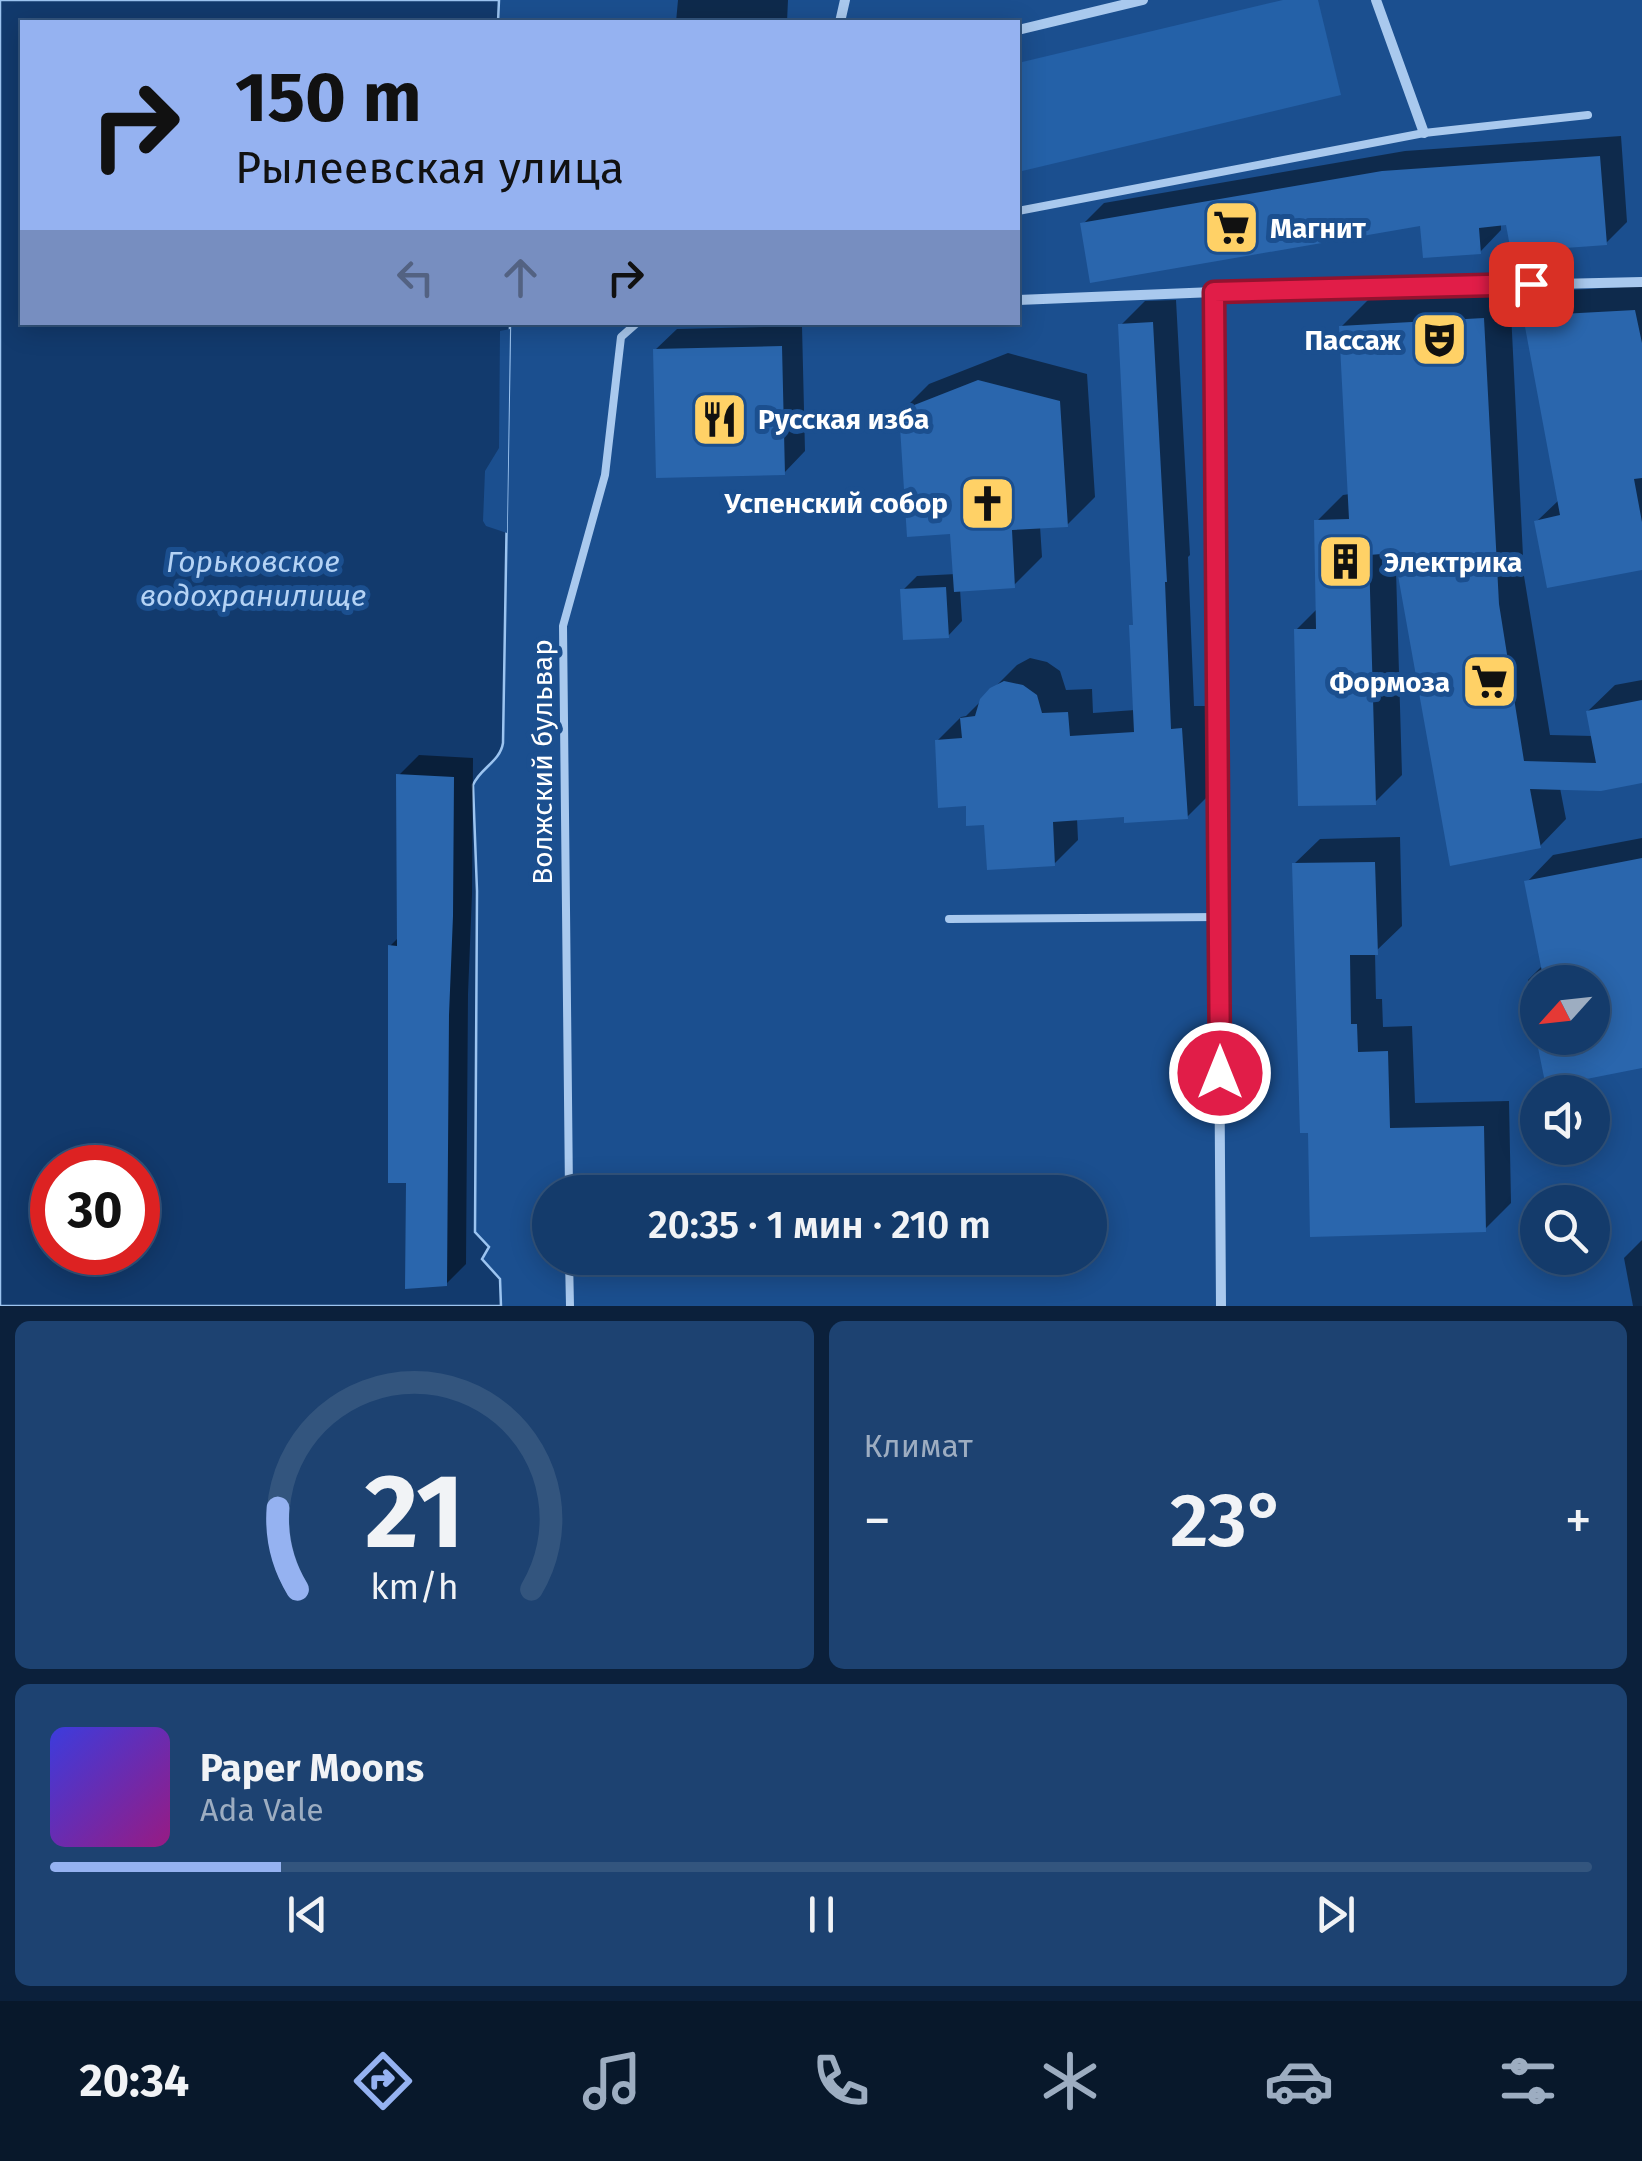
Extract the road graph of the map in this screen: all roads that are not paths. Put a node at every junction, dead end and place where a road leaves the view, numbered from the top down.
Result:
1 (1142, 0) edge
2 (1376, 0) edge
3 (1020, 30) edge
4 (1588, 115) dead end
5 (1424, 133) junction
6 (1020, 211) edge
7 (1642, 282) edge
8 (1214, 292) junction
9 (1020, 300) edge
10 (635, 325) edge
11 (1219, 917) junction
12 (949, 919) dead end
13 (568, 1175) edge
14 (569, 1275) edge
15 (570, 1306) edge
16 (1222, 1306) edge

1 - 3 street
2 - 5 street
4 - 5 lane
5 - 6 lane
7 - 8 street
8 - 9 street
8 - 11 street
10 - 13 lane, Волжский бульвар
11 - 12 lane
11 - 16 street
14 - 15 lane

